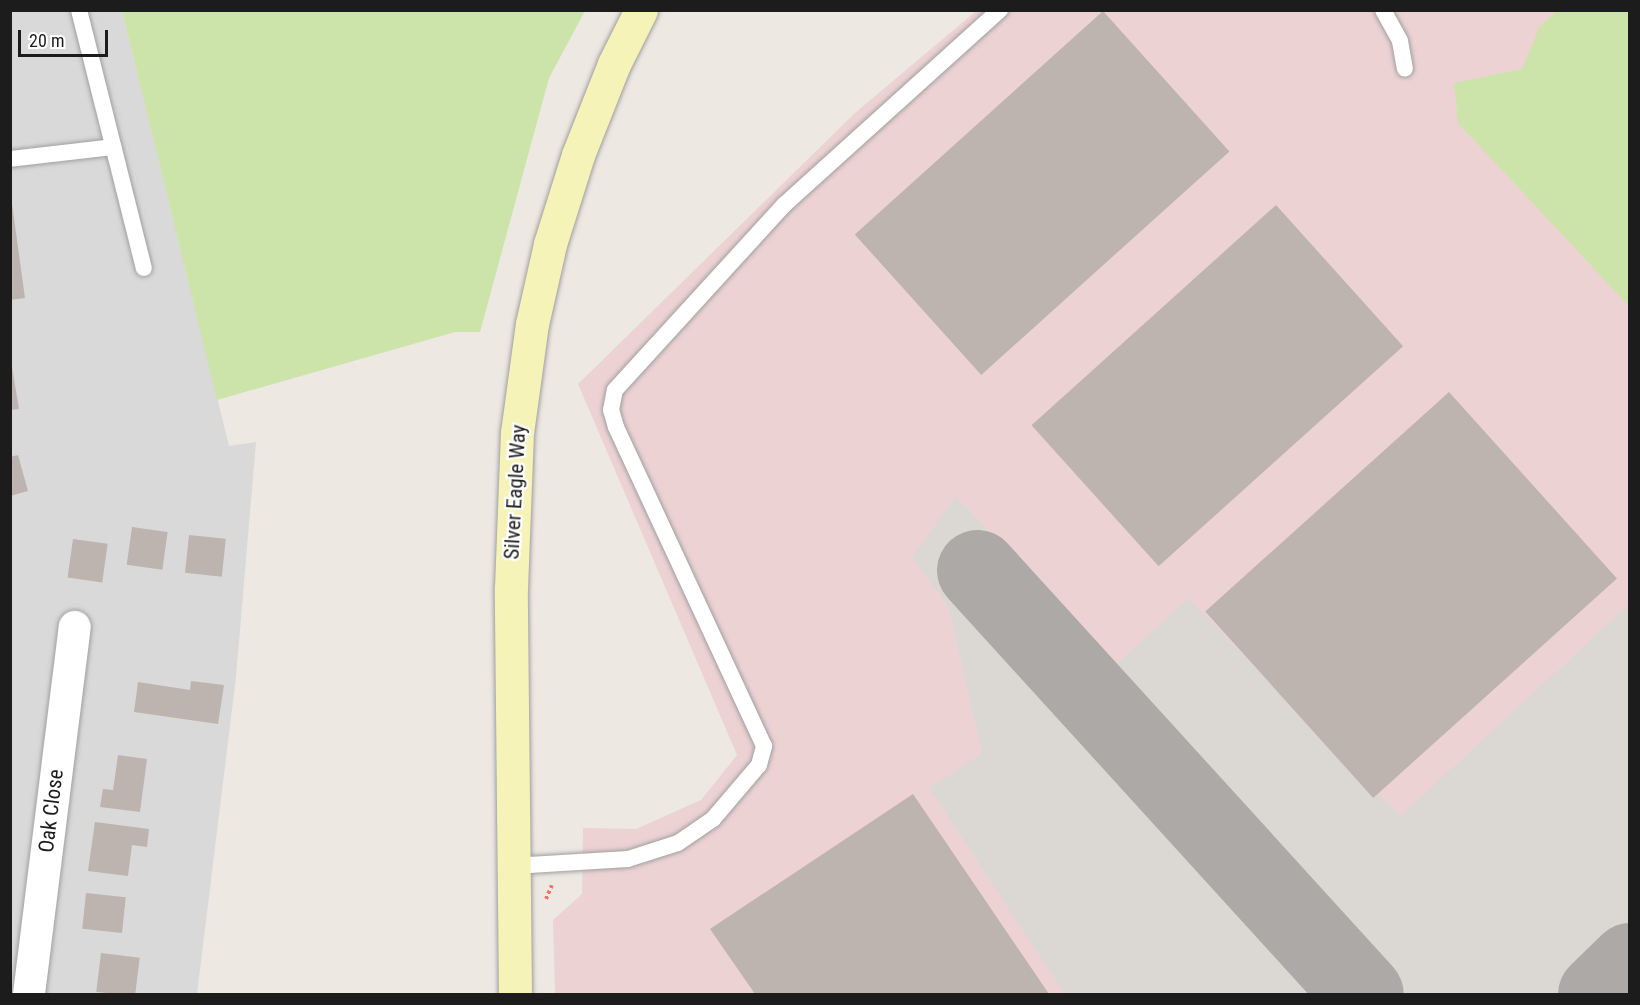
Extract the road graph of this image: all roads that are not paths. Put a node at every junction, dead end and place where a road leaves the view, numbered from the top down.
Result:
1 (79, 10) edge
2 (641, 10) edge
3 (1000, 10) edge
4 (1383, 10) edge
5 (1405, 69) dead end
6 (113, 147) junction
7 (10, 159) edge
8 (144, 268) dead end
9 (75, 627) dead end
10 (513, 866) junction
11 (29, 994) edge
12 (515, 994) edge

1 - 6 lane
2 - 10 street, Silver Eagle Way
3 - 10 lane
4 - 5 lane
6 - 7 lane
6 - 8 lane
9 - 11 street, Oak Close
10 - 12 street, Silver Eagle Way

